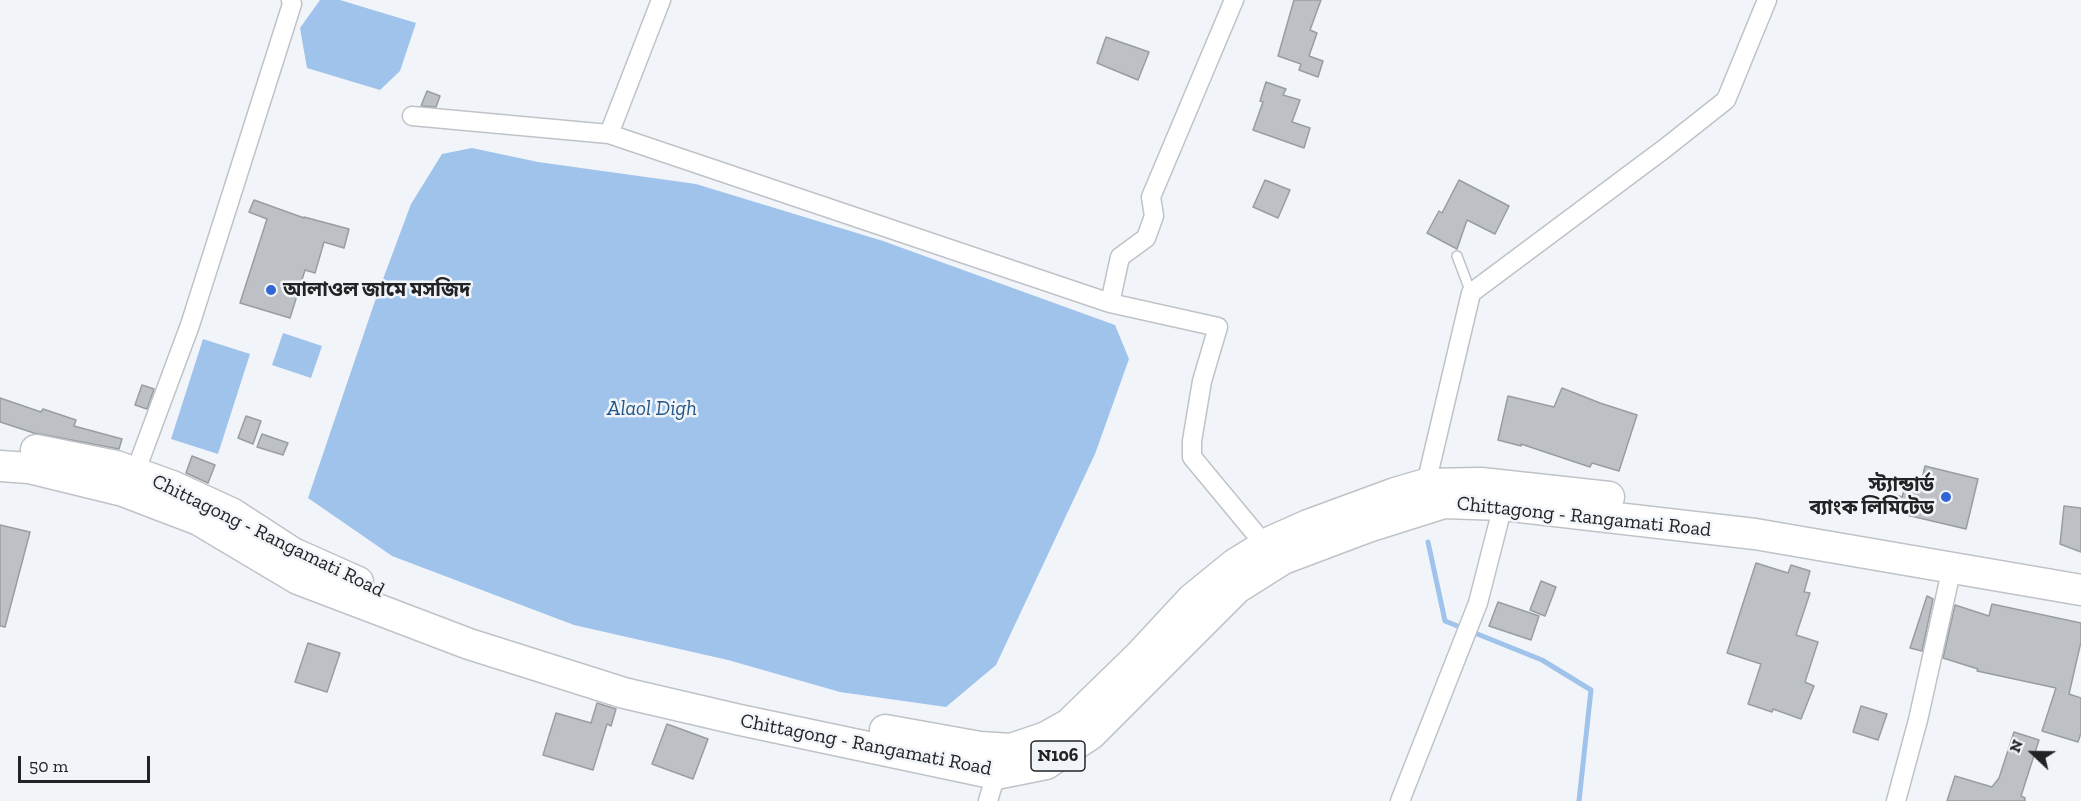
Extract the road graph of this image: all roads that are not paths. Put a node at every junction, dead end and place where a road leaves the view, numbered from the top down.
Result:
1 (291, 0) edge
2 (661, 0) edge
3 (1234, 0) edge
4 (1767, 0) edge
5 (412, 116) dead end
6 (609, 134) junction
7 (1457, 256) dead end
8 (1472, 293) junction
9 (1110, 303) junction
10 (0, 446) edge
11 (0, 466) edge
12 (135, 473) junction
13 (1426, 484) junction
14 (1503, 505) junction
15 (1265, 545) junction
16 (2081, 573) edge
17 (1950, 576) dead end
18 (2081, 590) edge
19 (992, 787) edge
20 (1400, 801) edge
21 (1896, 801) edge

1 - 12 street
2 - 6 street
3 - 9 street
4 - 8 street
5 - 6 street
6 - 9 street
7 - 8 lane
8 - 13 street
9 - 15 street
10 - 12 highway, Chittagong - Rangamati Road / N106
11 - 19 highway, Chittagong - Rangamati Road / N106
12 - 15 highway, Chittagong - Rangamati Road / N106
13 - 15 highway, Chittagong - Rangamati Road / N106
13 - 16 highway, Chittagong - Rangamati Road / N106
14 - 18 highway, Chittagong - Rangamati Road / N106
14 - 19 highway, Chittagong - Rangamati Road / N106
14 - 20 street
17 - 21 street

